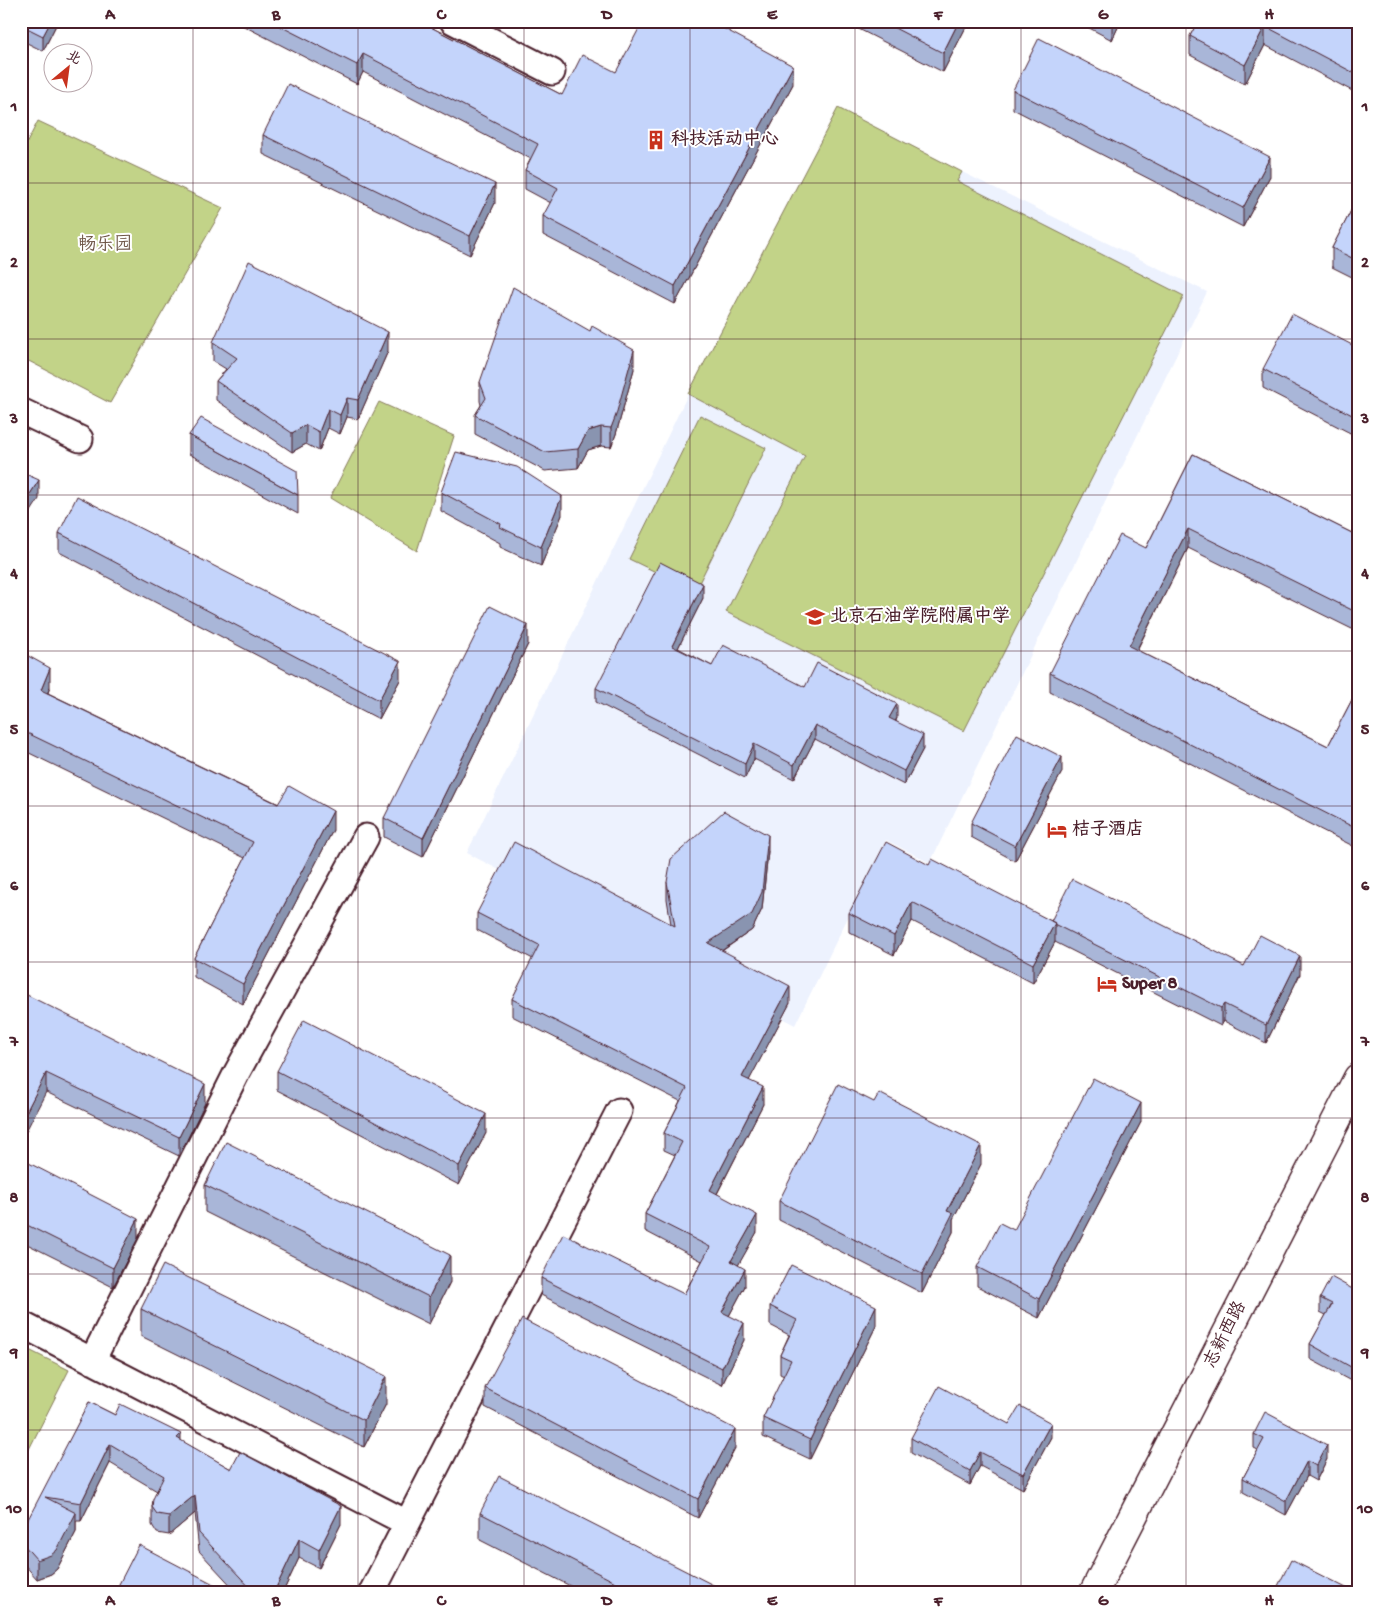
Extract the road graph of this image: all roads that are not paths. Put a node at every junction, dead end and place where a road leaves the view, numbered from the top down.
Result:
1 (453, 21) edge
2 (552, 72) dead end
3 (21, 411) edge
4 (80, 439) dead end
5 (366, 837) dead end
6 (1358, 1078) edge
7 (619, 1111) dead end
8 (21, 1324) edge
9 (92, 1360) junction
10 (407, 1523) junction
11 (372, 1592) edge
12 (1094, 1592) edge

1 - 2 street
3 - 4 street
5 - 9 street
6 - 12 street, 志新西路
7 - 10 street
8 - 9 street
9 - 10 street
10 - 11 street

